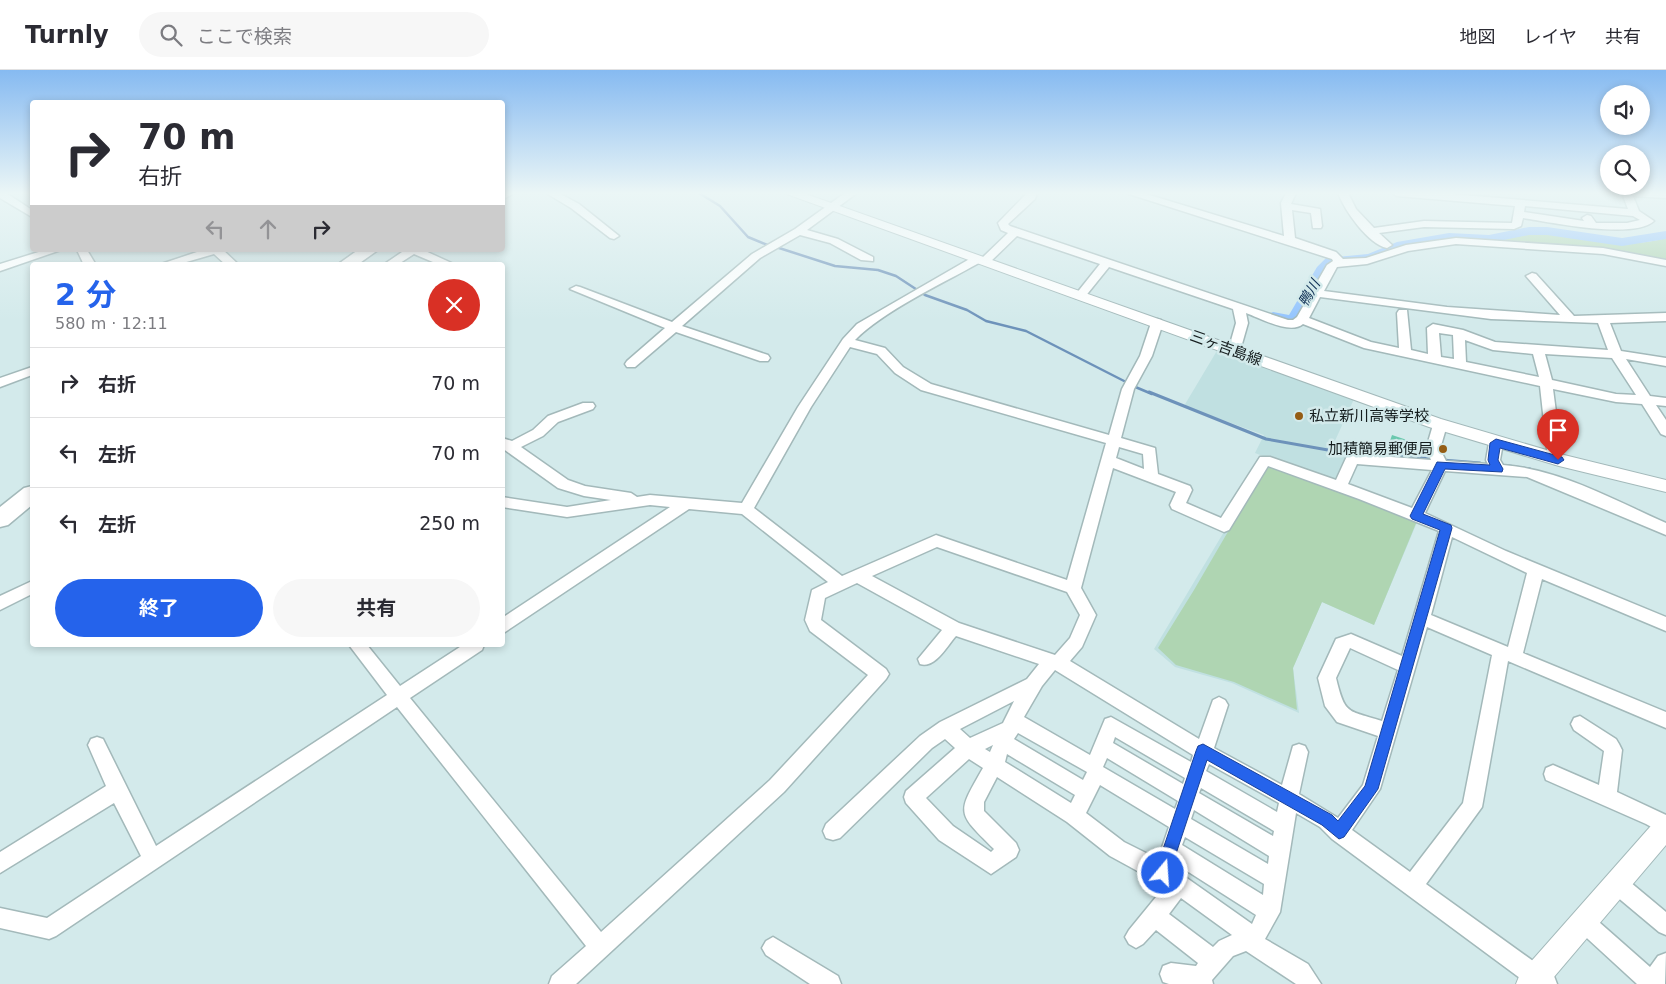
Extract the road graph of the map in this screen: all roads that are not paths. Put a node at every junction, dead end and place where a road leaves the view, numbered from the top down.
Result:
1 (790, 236) edge
2 (816, 236) edge
3 (911, 236) edge
4 (1011, 236) edge
5 (1025, 236) edge
6 (1271, 236) edge
7 (1289, 236) edge
8 (1375, 236) edge
9 (1292, 242) junction
10 (1387, 245) dead end
11 (50, 252) edge
12 (209, 252) edge
13 (218, 252) edge
14 (367, 252) edge
15 (381, 252) edge
16 (410, 252) edge
17 (418, 252) edge
18 (869, 259) dead end
19 (981, 260) junction
20 (174, 262) edge
21 (230, 262) edge
22 (350, 262) edge
23 (365, 262) edge
24 (394, 262) edge
25 (443, 262) edge
26 (1339, 263) junction
27 (1106, 264) junction
28 (1666, 264) edge
29 (0, 268) edge
30 (1532, 276) dead end
31 (576, 289) dead end
32 (1316, 293) junction
33 (1080, 296) junction
34 (1239, 308) junction
35 (1403, 313) dead end
36 (1666, 317) edge
37 (1302, 318) junction
38 (1570, 319) junction
39 (1603, 320) junction
40 (1157, 323) junction
41 (674, 327) junction
42 (1459, 333) junction
43 (847, 342) junction
44 (1538, 350) junction
45 (1234, 351) junction
46 (1405, 353) junction
47 (1616, 354) junction
48 (764, 358) dead end
49 (1435, 359) junction
50 (1666, 362) edge
51 (631, 364) dead end
52 (1460, 364) junction
53 (30, 372) edge
54 (1546, 381) junction
55 (0, 382) edge
56 (1647, 399) junction
57 (1666, 402) edge
58 (588, 406) dead end
59 (1440, 425) junction
60 (1666, 430) edge
61 (1113, 442) junction
62 (1496, 443) junction
63 (507, 444) edge
64 (1556, 459) junction
65 (1109, 461) junction
66 (1439, 461) junction
67 (1498, 469) junction
68 (1151, 477) junction
69 (1343, 480) dead end
70 (30, 482) edge
71 (1666, 486) edge
72 (30, 496) edge
73 (650, 500) junction
74 (505, 502) edge
75 (687, 503) junction
76 (0, 505) edge
77 (746, 509) junction
78 (1416, 516) junction
79 (0, 519) edge
80 (1447, 528) junction
81 (1666, 529) edge
82 (1536, 570) junction
83 (858, 576) junction
84 (840, 583) junction
85 (1073, 588) junction
86 (30, 589) edge
87 (0, 604) edge
88 (1422, 618) junction
89 (1666, 624) edge
90 (505, 625) edge
91 (953, 628) junction
92 (359, 647) edge
93 (473, 647) edge
94 (1507, 654) junction
95 (926, 659) dead end
96 (1055, 662) junction
97 (1408, 666) junction
98 (1034, 686) junction
99 (399, 697) junction
100 (1124, 703) junction
101 (1219, 705) dead end
102 (1666, 720) edge
103 (1580, 724) dead end
104 (1111, 725) junction
105 (946, 728) junction
106 (1009, 730) junction
107 (1388, 732) junction
108 (97, 745) dead end
109 (1103, 746) junction
110 (968, 748) junction
111 (1203, 751) junction
112 (1299, 752) dead end
113 (994, 765) junction
114 (1095, 770) junction
115 (1195, 774) junction
116 (1553, 774) dead end
117 (117, 790) junction
118 (1086, 792) junction
119 (1607, 797) junction
120 (1188, 798) junction
121 (1289, 798) junction
122 (1074, 816) junction
123 (1179, 823) junction
124 (1284, 826) junction
125 (1666, 826) edge
126 (834, 831) dead end
127 (1339, 832) junction
128 (1170, 849) junction
129 (1280, 852) junction
130 (153, 860) junction
131 (0, 863) edge
132 (1163, 873) junction
133 (1276, 880) junction
134 (1616, 884) junction
135 (1179, 885) junction
136 (1413, 885) junction
137 (1270, 912) junction
138 (1154, 916) junction
139 (0, 918) edge
140 (1584, 922) junction
141 (1666, 925) edge
142 (1136, 937) dead end
143 (1249, 938) junction
144 (600, 947) junction
145 (773, 948) dead end
146 (1666, 964) edge
147 (1171, 974) dead end
148 (1206, 974) edge
149 (1537, 981) edge
150 (560, 984) edge
151 (830, 984) edge
152 (1310, 984) edge

1 - 41 street
2 - 18 street
3 - 19 main road, 三ヶ吉島線
4 - 19 street
5 - 27 street
6 - 9 street
7 - 9 street
8 - 10 street
9 - 26 street
11 - 29 street
12 - 20 street
13 - 21 street
14 - 22 highway
15 - 23 highway
16 - 24 street
17 - 25 street
19 - 33 main road, 三ヶ吉島線
19 - 43 street
26 - 28 street
26 - 32 street
27 - 33 street
27 - 34 street
30 - 38 street
31 - 41 street
32 - 37 street
32 - 38 street
33 - 40 main road, 三ヶ吉島線
34 - 37 street
34 - 45 street
35 - 46 street
36 - 39 street
37 - 46 street
38 - 39 street
39 - 47 street
40 - 45 main road, 三ヶ吉島線
40 - 61 street
41 - 48 street
41 - 51 street
42 - 44 street
42 - 49 street
42 - 52 street
43 - 61 street
43 - 77 street
44 - 47 street
44 - 54 street
45 - 59 main road, 三ヶ吉島線
46 - 49 street
47 - 50 street
47 - 56 street
49 - 52 street
52 - 54 street
53 - 55 street
54 - 56 street
54 - 64 street
56 - 57 street
56 - 60 street
58 - 63 street
59 - 62 main road, 三ヶ吉島線
59 - 66 street
61 - 65 street
61 - 68 street
62 - 64 main road, 三ヶ吉島線
62 - 67 street
63 - 73 street
64 - 71 main road, 三ヶ吉島線
65 - 68 street
65 - 85 street
66 - 67 street
66 - 69 street
66 - 78 street
67 - 81 street
68 - 78 street
70 - 76 highway
72 - 79 highway
73 - 74 street
73 - 75 street
75 - 77 street
75 - 90 street
77 - 84 street
78 - 80 street
80 - 82 street
80 - 88 street
82 - 89 street
82 - 94 street
83 - 84 street
83 - 85 street
83 - 91 street
84 - 144 street
85 - 96 street
86 - 87 street
88 - 94 street
88 - 97 street
91 - 95 street
91 - 96 street
92 - 99 street
93 - 99 street
94 - 102 street
94 - 136 street
96 - 98 street
96 - 100 street
97 - 107 street
97 - 107 street
98 - 105 street
98 - 106 street
99 - 130 street
99 - 144 street
100 - 104 street
100 - 111 street
101 - 111 street
103 - 119 street
104 - 109 street
104 - 115 street
105 - 110 street
105 - 126 street
106 - 110 street
106 - 113 street
106 - 114 street
106 - 118 street
107 - 127 street
108 - 117 street
109 - 114 street
109 - 120 street
110 - 113 street
110 - 113 street
111 - 115 street
111 - 121 street
112 - 121 street
113 - 122 street
114 - 118 street
114 - 123 street
115 - 120 street
115 - 124 street
116 - 119 street
117 - 130 street
117 - 131 street
118 - 122 street
119 - 125 street
120 - 123 street
120 - 129 street
121 - 124 street
121 - 127 street
122 - 132 street
123 - 128 street
123 - 133 street
124 - 129 street
125 - 134 main road
127 - 136 street
128 - 132 street
128 - 137 street
129 - 133 street
130 - 139 street
132 - 135 street
133 - 137 street
134 - 140 main road
134 - 141 street
135 - 138 street
135 - 143 street
136 - 149 street
137 - 143 street
138 - 142 street
138 - 148 street
140 - 146 street
140 - 149 main road
143 - 148 street
143 - 152 street
144 - 150 street
145 - 151 street
147 - 148 street

